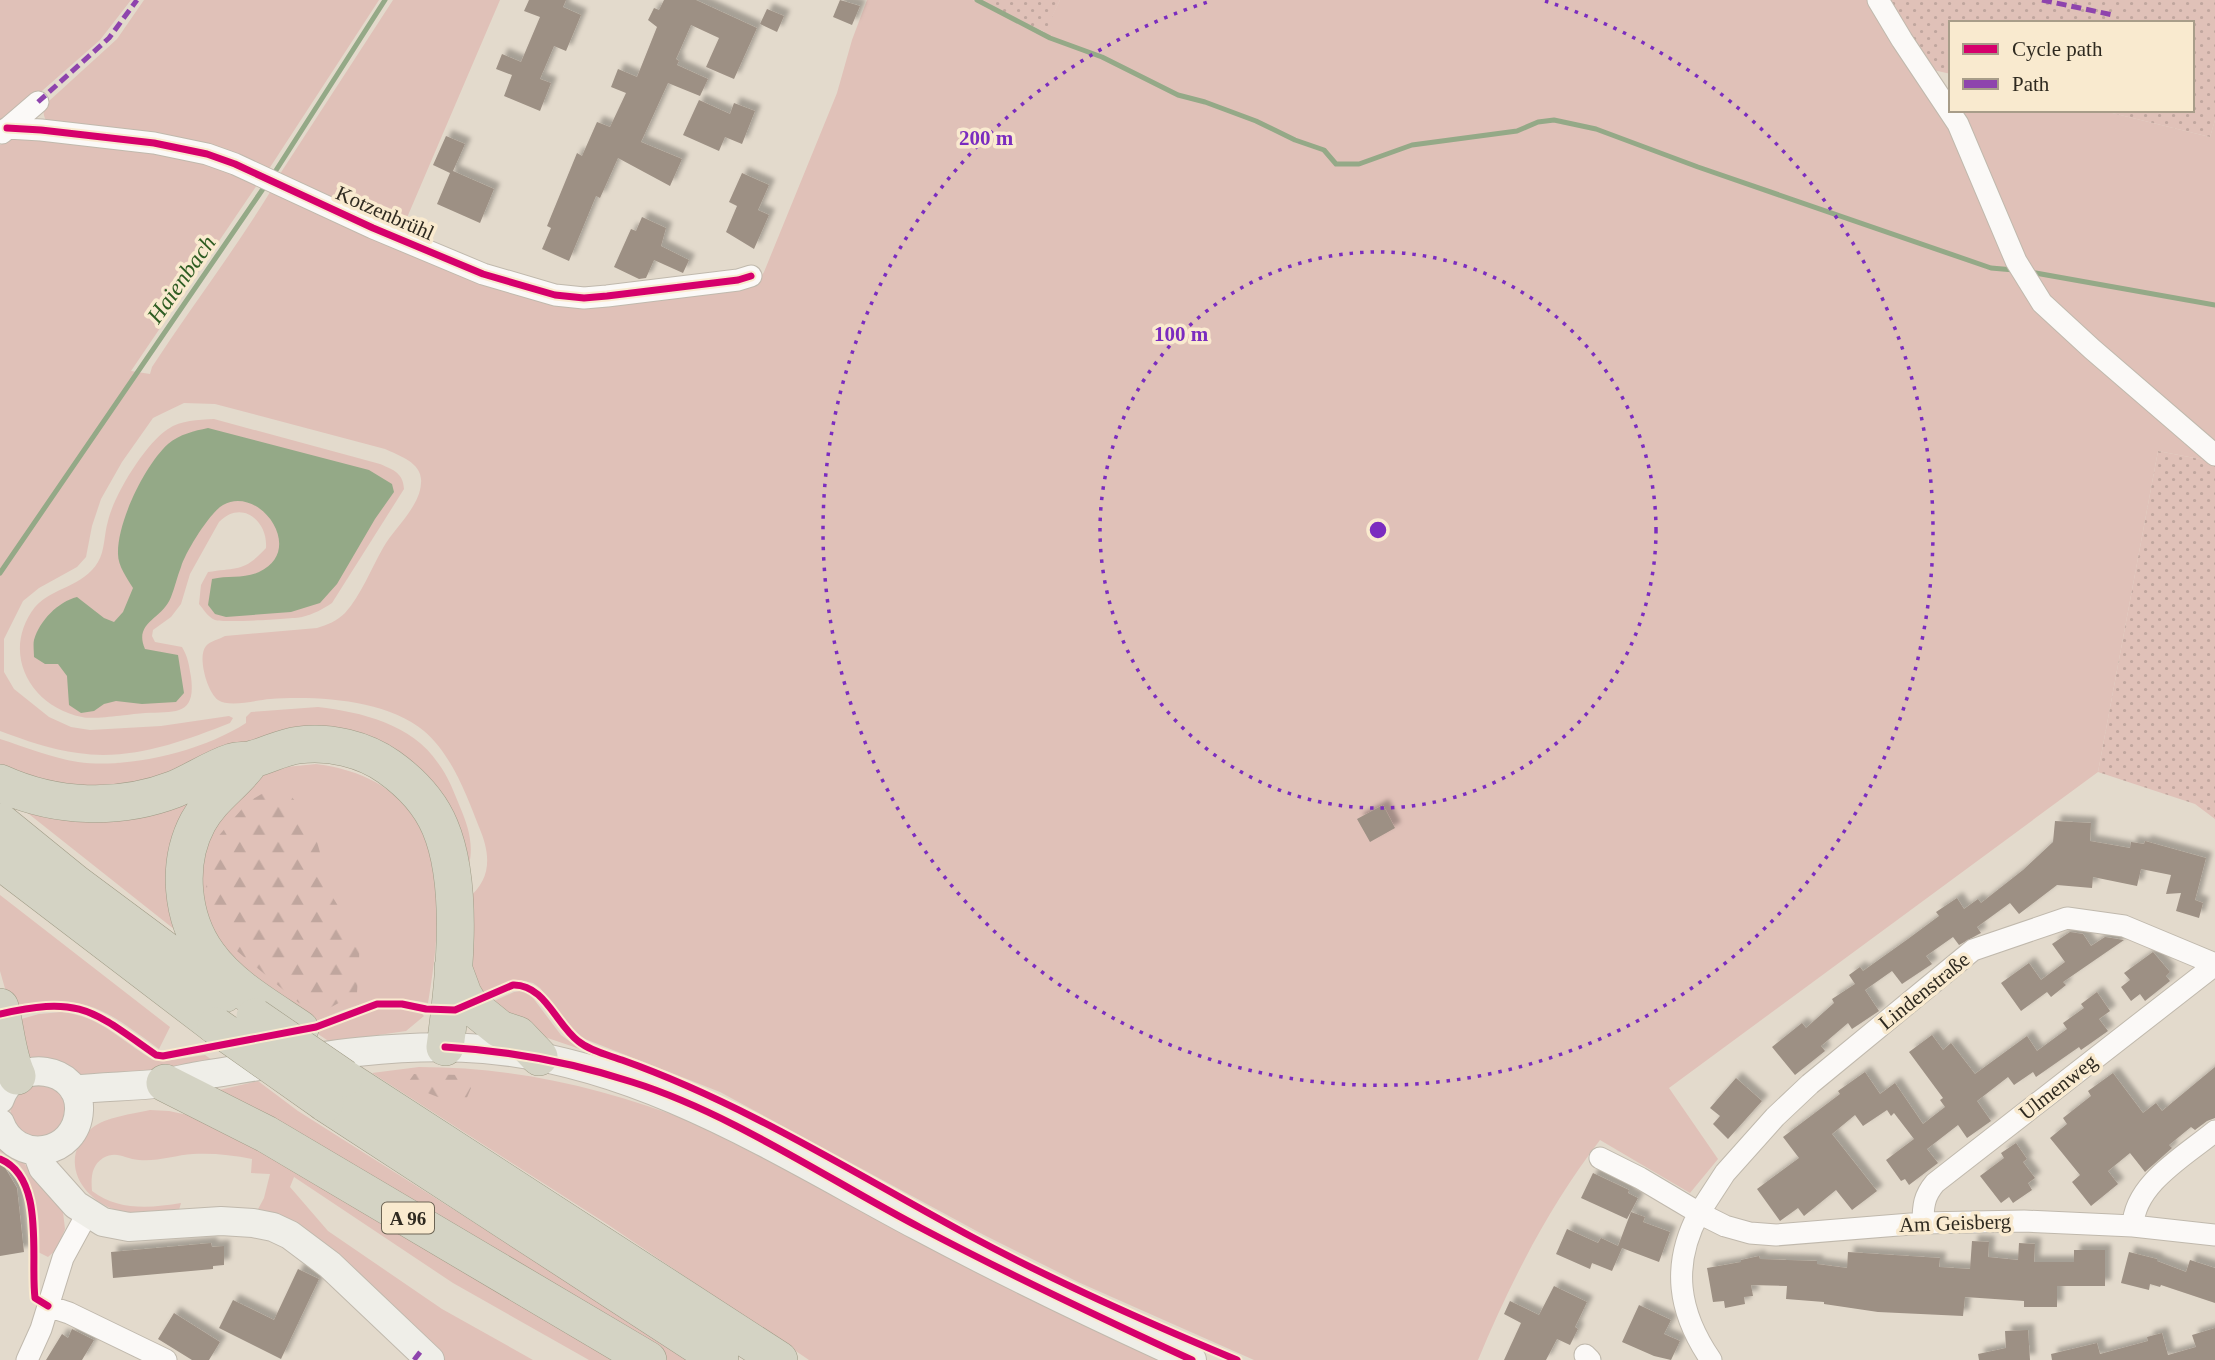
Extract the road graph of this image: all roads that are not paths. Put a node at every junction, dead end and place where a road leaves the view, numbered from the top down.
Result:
1 (1878, 0) edge
2 (38, 102) dead end
3 (1949, 110) edge
4 (1950, 112) edge
5 (4, 132) edge
6 (751, 276) dead end
7 (2215, 455) edge
8 (252, 760) junction
9 (0, 783) edge
10 (0, 822) edge
11 (0, 861) edge
12 (2215, 964) edge
13 (453, 966) junction
14 (0, 1007) edge
15 (266, 1015) junction
16 (445, 1047) junction
17 (538, 1057) junction
18 (165, 1083) junction
19 (8, 1088) edge
20 (346, 1092) junction
21 (76, 1101) junction
22 (1, 1127) edge
23 (2215, 1131) edge
24 (49, 1147) junction
25 (1600, 1158) dead end
26 (78, 1205) junction
27 (1699, 1213) junction
28 (1923, 1223) junction
29 (2133, 1226) junction
30 (2215, 1235) edge
31 (48, 1306) junction
32 (27, 1360) edge
33 (166, 1360) edge
34 (430, 1360) edge
35 (648, 1360) edge
36 (720, 1360) edge
37 (779, 1360) edge
38 (1192, 1360) edge
39 (1711, 1360) edge

1 - 3 street
2 - 5 street
4 - 7 street
5 - 6 street, Kotzenbrühl
8 - 9 highway
8 - 13 highway
8 - 15 highway
10 - 15 highway
11 - 20 highway, A 96, bridge
12 - 27 street, Lindenstraße
12 - 28 street, Ulmenweg
13 - 16 highway
13 - 17 highway
14 - 19 highway
15 - 20 highway
16 - 17 street
16 - 18 street
17 - 38 street
18 - 21 street
18 - 35 highway, A 96
19 - 21 street
20 - 36 highway, A 96
20 - 37 highway, A 96
21 - 24 street
22 - 24 street
23 - 29 street
24 - 26 street
25 - 27 street, Am Geisberg
26 - 31 street
26 - 34 street
27 - 28 street, Am Geisberg
27 - 39 street
28 - 29 street, Am Geisberg
29 - 30 street, Am Geisberg
31 - 32 street
31 - 33 street

